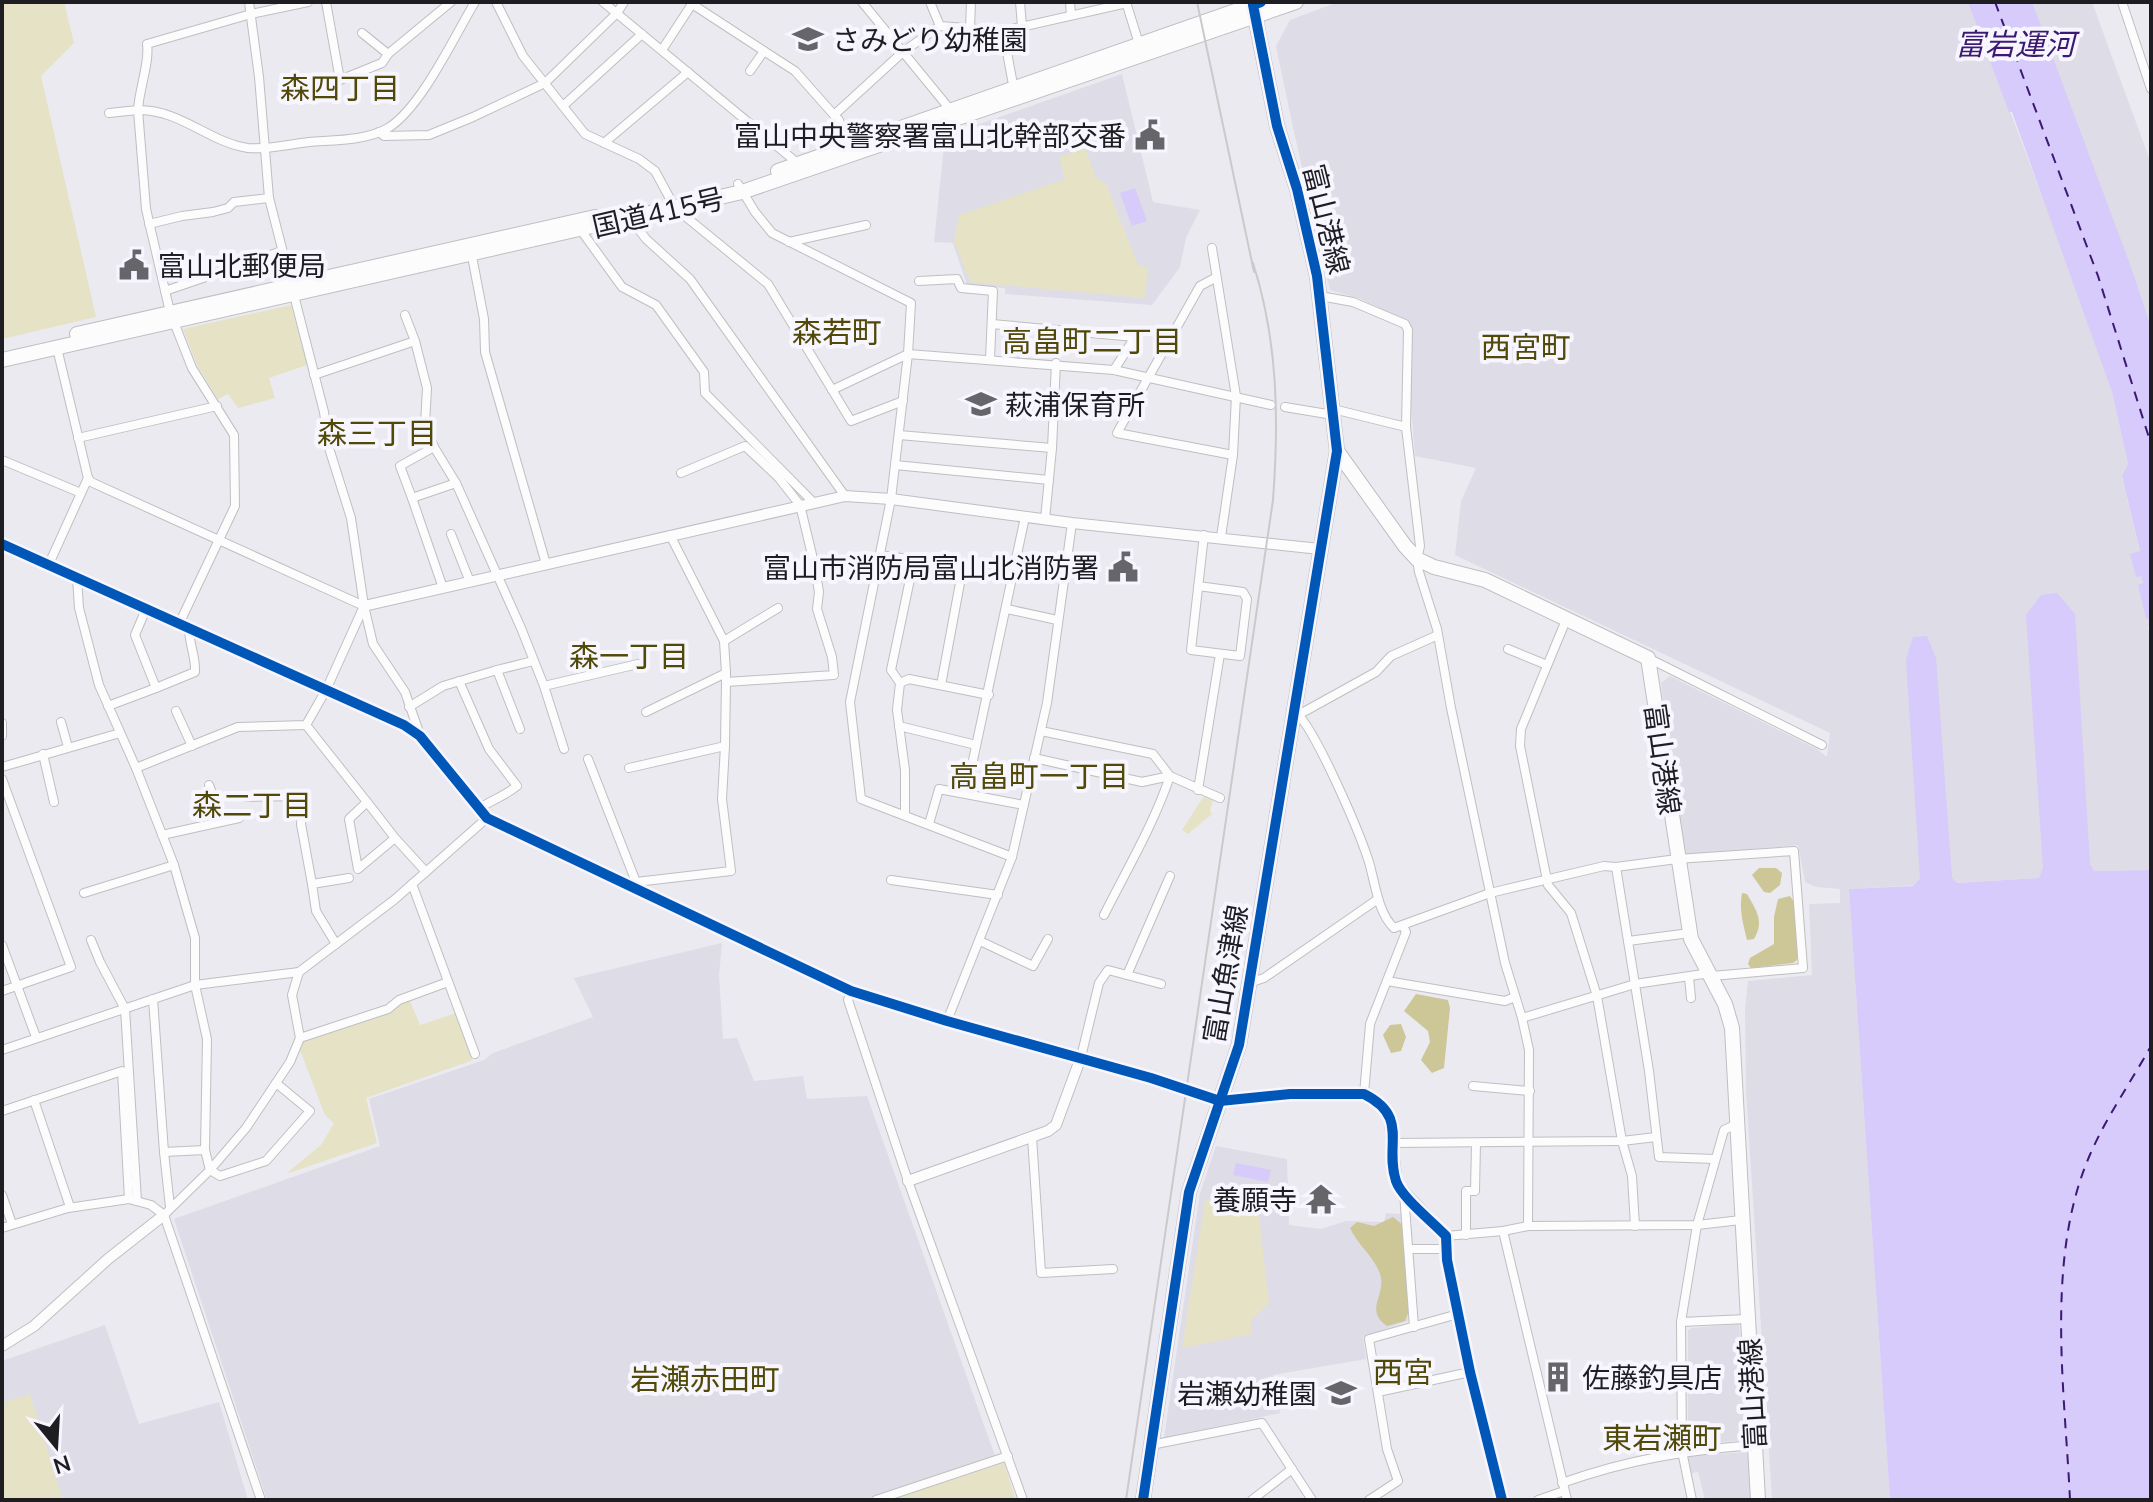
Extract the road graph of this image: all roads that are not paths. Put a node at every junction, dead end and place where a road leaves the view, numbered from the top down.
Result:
1 (249, 2) edge
2 (308, 2) edge
3 (326, 2) edge
4 (451, 2) edge
5 (475, 2) edge
6 (496, 2) edge
7 (603, 2) edge
8 (624, 2) edge
9 (862, 2) edge
10 (930, 2) edge
11 (971, 2) edge
12 (1020, 2) edge
13 (1070, 2) edge
14 (1126, 2) edge
15 (1296, 2) edge
16 (2122, 2) edge
17 (693, 3) edge
18 (1256, 6) edge
19 (617, 13) junction
20 (251, 14) junction
21 (1071, 15) junction
22 (940, 26) junction
23 (1022, 26) junction
24 (970, 28) junction
25 (1003, 31) junction
26 (362, 33) dead end
27 (642, 34) junction
28 (662, 50) junction
29 (764, 51) junction
30 (904, 51) junction
31 (1140, 51) junction
32 (388, 54) junction
33 (750, 71) dead end
34 (688, 72) junction
35 (545, 83) junction
36 (2151, 89) edge
37 (1015, 94) junction
38 (563, 106) junction
39 (138, 110) junction
40 (109, 113) dead end
41 (954, 114) junction
42 (834, 115) junction
43 (379, 132) junction
44 (604, 143) junction
45 (264, 147) junction
46 (850, 151) junction
47 (803, 167) junction
48 (740, 188) junction
49 (269, 198) junction
50 (674, 204) junction
51 (627, 215) junction
52 (149, 224) junction
53 (866, 225) dead end
54 (578, 226) junction
55 (789, 242) junction
56 (1212, 248) dead end
57 (471, 250) junction
58 (282, 251) junction
59 (1215, 278) junction
60 (919, 281) dead end
61 (292, 290) junction
62 (165, 291) junction
63 (1320, 296) junction
64 (405, 315) dead end
65 (171, 317) junction
66 (837, 324) dead end
67 (992, 324) junction
68 (415, 341) junction
69 (805, 345) junction
70 (57, 348) junction
71 (2, 351) edge
72 (908, 354) junction
73 (990, 359) junction
74 (2, 360) edge
75 (1056, 363) junction
76 (1114, 370) junction
77 (314, 375) junction
78 (1150, 377) junction
79 (832, 390) junction
80 (1236, 396) junction
81 (903, 401) junction
82 (1271, 405) dead end
83 (217, 406) junction
84 (1285, 407) dead end
85 (1334, 412) junction
86 (1406, 427) junction
87 (899, 435) junction
88 (78, 438) junction
89 (434, 447) junction
90 (1052, 448) junction
91 (1337, 451) junction
92 (1233, 455) junction
93 (2, 460) edge
94 (895, 465) junction
95 (681, 473) dead end
96 (88, 478) junction
97 (1049, 480) junction
98 (456, 483) junction
99 (81, 493) junction
100 (845, 496) junction
101 (412, 498) junction
102 (891, 499) junction
103 (813, 502) junction
104 (800, 505) junction
105 (1025, 517) junction
106 (1045, 519) junction
107 (1072, 523) junction
108 (451, 534) dead end
109 (670, 535) junction
110 (1204, 535) junction
111 (1221, 537) junction
112 (220, 540) junction
113 (2, 544) edge
114 (1320, 549) junction
115 (880, 555) junction
116 (1417, 559) junction
117 (914, 560) junction
118 (49, 564) junction
119 (546, 564) junction
120 (496, 576) junction
121 (77, 578) junction
122 (470, 582) junction
123 (1198, 586) junction
124 (443, 588) junction
125 (364, 606) junction
126 (778, 608) dead end
127 (146, 609) junction
128 (1007, 609) junction
129 (1057, 620) junction
130 (1566, 620) junction
131 (184, 626) junction
132 (1438, 635) junction
133 (724, 641) junction
134 (1508, 649) dead end
135 (1220, 654) junction
136 (1648, 658) junction
137 (533, 661) junction
138 (638, 664) dead end
139 (1547, 665) junction
140 (497, 670) junction
141 (726, 678) junction
142 (459, 681) junction
143 (900, 683) junction
144 (941, 685) junction
145 (544, 686) junction
146 (156, 688) junction
147 (326, 690) junction
148 (989, 695) junction
149 (108, 706) junction
150 (409, 707) junction
151 (176, 711) dead end
152 (646, 712) dead end
153 (1296, 712) junction
154 (61, 722) dead end
155 (2, 723) edge
156 (306, 725) junction
157 (899, 726) junction
158 (520, 729) dead end
159 (1041, 731) junction
160 (120, 733) junction
161 (2, 736) edge
162 (420, 736) junction
163 (976, 745) junction
164 (1822, 745) dead end
165 (192, 746) junction
166 (725, 746) junction
167 (68, 747) junction
168 (564, 749) dead end
169 (43, 754) junction
170 (1034, 758) junction
171 (588, 759) dead end
172 (2, 767) edge
173 (136, 768) junction
174 (629, 768) dead end
175 (1170, 776) junction
176 (2, 779) edge
177 (209, 785) dead end
178 (1198, 790) junction
179 (966, 793) junction
180 (245, 797) dead end
181 (1220, 798) dead end
182 (54, 802) dead end
183 (367, 802) junction
184 (1024, 805) junction
185 (483, 814) junction
186 (905, 815) junction
187 (239, 818) dead end
188 (222, 821) junction
189 (929, 824) junction
190 (162, 835) junction
191 (395, 838) junction
192 (1012, 857) junction
193 (1677, 859) junction
194 (174, 865) junction
195 (1616, 867) junction
196 (426, 872) junction
197 (1170, 876) dead end
198 (1547, 877) junction
199 (349, 878) dead end
200 (891, 880) dead end
201 (312, 884) junction
202 (412, 884) junction
203 (635, 885) junction
204 (84, 893) dead end
205 (1490, 893) junction
206 (998, 895) junction
207 (1378, 899) junction
208 (1104, 915) dead end
209 (1403, 926) junction
210 (1690, 933) junction
211 (1048, 939) dead end
212 (91, 940) dead end
213 (980, 941) junction
214 (1628, 941) junction
215 (336, 944) junction
216 (2, 945) edge
217 (299, 972) junction
218 (1711, 974) junction
219 (1127, 975) junction
220 (1689, 977) junction
221 (1387, 981) junction
222 (448, 982) junction
223 (1249, 983) junction
224 (1161, 984) dead end
225 (1635, 984) junction
226 (195, 985) junction
227 (17, 986) junction
228 (2, 991) edge
229 (851, 991) junction
230 (1597, 996) junction
231 (1515, 997) junction
232 (1691, 998) dead end
233 (153, 999) junction
234 (125, 1009) junction
235 (1522, 1018) junction
236 (947, 1021) junction
237 (36, 1037) junction
238 (300, 1038) junction
239 (2, 1050) edge
240 (475, 1054) dead end
241 (1081, 1057) junction
242 (276, 1083) junction
243 (1473, 1086) dead end
244 (1530, 1091) junction
245 (1364, 1094) junction
246 (34, 1100) junction
247 (1220, 1101) junction
248 (2, 1111) edge
249 (1737, 1124) junction
250 (1032, 1137) junction
251 (1656, 1137) junction
252 (1622, 1141) junction
253 (1394, 1143) junction
254 (1476, 1143) junction
255 (1529, 1143) junction
256 (205, 1150) junction
257 (164, 1152) junction
258 (1715, 1159) junction
259 (210, 1170) junction
260 (908, 1181) junction
261 (1404, 1193) junction
262 (2, 1195) edge
263 (133, 1200) junction
264 (70, 1207) junction
265 (167, 1211) junction
266 (1741, 1220) junction
267 (12, 1224) junction
268 (1697, 1225) junction
269 (1528, 1226) junction
270 (1635, 1226) junction
271 (2, 1228) edge
272 (1503, 1231) junction
273 (1466, 1235) junction
274 (1446, 1236) junction
275 (1409, 1249) junction
276 (1447, 1249) junction
277 (1113, 1269) dead end
278 (1458, 1314) junction
279 (1747, 1319) junction
280 (1681, 1322) junction
281 (1414, 1327) junction
282 (2, 1346) edge
283 (1470, 1372) junction
284 (1378, 1392) junction
285 (1151, 1445) junction
286 (1754, 1445) junction
287 (1682, 1451) junction
288 (1008, 1456) junction
289 (1292, 1469) junction
290 (1564, 1491) edge
291 (261, 1500) edge
292 (876, 1500) edge
293 (1023, 1500) edge
294 (1143, 1500) edge
295 (1252, 1500) edge
296 (1312, 1500) edge
297 (1369, 1500) edge
298 (1502, 1500) edge
299 (1538, 1500) edge
300 (1692, 1500) edge
301 (1758, 1500) edge

1 - 20 street
2 - 20 street
3 - 32 street
4 - 32 street
5 - 43 street
6 - 35 street
7 - 19 street
8 - 19 street
9 - 30 street
10 - 22 street
11 - 24 street
12 - 23 street
13 - 21 street
14 - 21 street
14 - 31 street
15 - 18 main road, 国道415号
16 - 36 street
17 - 28 street
17 - 29 street
18 - 31 main road, 国道415号
18 - 63 main road, 富山港線
19 - 27 street
19 - 35 street
20 - 39 street
20 - 45 street
21 - 23 street
22 - 24 street
22 - 30 street
23 - 25 street
24 - 25 street
25 - 37 street
26 - 32 street
27 - 28 street
27 - 38 street
28 - 34 street
29 - 33 street
29 - 42 street
30 - 41 street
30 - 42 street
31 - 37 main road, 国道415号
34 - 44 street
34 - 47 street
35 - 38 street
35 - 43 street
37 - 41 main road, 国道415号
38 - 44 street
39 - 40 street
39 - 45 street
39 - 52 street
41 - 46 main road, 国道415号
42 - 46 street
43 - 45 street
44 - 50 street
45 - 49 street
46 - 47 main road, 国道415号
47 - 48 main road, 国道415号
48 - 50 main road, 国道415号
48 - 55 street
49 - 52 street
49 - 58 street
50 - 51 main road, 国道415号
50 - 69 street
51 - 54 main road, 国道415号
51 - 100 street
52 - 62 street
53 - 55 street
54 - 57 main road, 国道415号
54 - 103 street
55 - 72 street
56 - 59 street
57 - 61 main road, 国道415号
57 - 119 street
58 - 61 street
58 - 62 street
59 - 78 street
59 - 80 street
60 - 67 street
61 - 65 main road, 国道415号
61 - 77 street
62 - 65 street
63 - 85 main road, 富山港線
63 - 86 street
64 - 68 street
65 - 70 main road, 国道415号
65 - 71 main road, 国道415号
65 - 83 street
66 - 69 street
67 - 73 street
67 - 76 street
68 - 77 street
68 - 89 street
69 - 79 street
70 - 74 main road, 国道415号
70 - 88 street
72 - 73 street
72 - 79 street
72 - 81 street
73 - 75 street
75 - 76 street
75 - 90 street
76 - 78 street
77 - 125 street
78 - 80 street
78 - 92 street
79 - 81 street
80 - 82 street
80 - 92 street
81 - 87 street
83 - 88 street
83 - 112 street
84 - 85 street
85 - 86 street
85 - 91 main road, 富山港線
86 - 116 street
87 - 90 street
87 - 94 street
88 - 96 street
89 - 98 street
89 - 101 street
90 - 97 street
91 - 114 main road, 富山魚津線
91 - 116 main road
92 - 111 street
93 - 99 street
94 - 97 street
94 - 102 street
95 - 104 street
96 - 99 street
96 - 112 street
97 - 106 street
98 - 101 street
98 - 120 street
99 - 118 street
100 - 102 street
100 - 103 street
101 - 124 street
102 - 105 street
102 - 115 street
103 - 104 street
104 - 109 street
104 - 141 street
105 - 106 street
105 - 128 street
106 - 107 street
107 - 110 street
107 - 129 street
108 - 122 street
109 - 119 street
109 - 133 street
110 - 111 street
110 - 123 street
111 - 114 street
112 - 125 street
112 - 131 street
113 - 118 street
114 - 153 main road, 富山魚津線
115 - 117 street
115 - 186 street
116 - 130 main road
116 - 132 street
117 - 143 street
117 - 144 street
118 - 121 street
119 - 120 street
120 - 122 street
120 - 137 street
121 - 127 street
121 - 149 street
122 - 124 street
123 - 135 street
123 - 135 street
124 - 125 street
125 - 147 street
125 - 150 street
126 - 133 street
127 - 131 street
127 - 146 street
128 - 129 street
128 - 148 street
129 - 159 street
130 - 136 main road
130 - 139 street
131 - 146 street
131 - 147 street
132 - 153 street
132 - 205 street
133 - 141 street
134 - 139 street
135 - 178 street
136 - 164 street
136 - 193 main road, 富山港線
137 - 140 street
137 - 145 street
138 - 145 street
139 - 198 street
140 - 142 street
140 - 158 street
141 - 152 street
141 - 166 street
142 - 150 street
142 - 185 street
143 - 144 street
143 - 157 street
144 - 148 street
145 - 168 street
146 - 149 street
147 - 156 street
147 - 162 street
148 - 163 street
149 - 160 street
150 - 162 street
151 - 165 street
153 - 207 street
153 - 223 main road, 富山魚津線
154 - 167 street
155 - 161 street
156 - 165 street
156 - 183 street
157 - 163 street
157 - 186 street
159 - 170 street
159 - 175 street
160 - 167 street
160 - 173 street
162 - 185 street
163 - 179 street
165 - 173 street
166 - 174 street
166 - 203 street
167 - 169 street
169 - 172 street
169 - 182 street
170 - 175 street
170 - 184 street
171 - 203 street
173 - 190 street
175 - 178 street
175 - 208 street
176 - 227 street
177 - 188 street
178 - 181 street
179 - 184 street
179 - 189 street
180 - 201 street
183 - 191 street
183 - 191 street
184 - 192 street
185 - 196 street
185 - 203 street
186 - 189 street
187 - 188 street
188 - 190 street
189 - 192 street
190 - 194 street
191 - 196 street
192 - 206 street
193 - 195 street
193 - 210 main road, 富山港線
193 - 218 street
194 - 204 street
194 - 226 street
195 - 198 street
195 - 214 street
196 - 202 street
197 - 219 street
198 - 205 street
198 - 230 street
199 - 201 street
200 - 206 street
201 - 215 street
202 - 215 street
202 - 222 street
203 - 229 street
205 - 209 street
205 - 231 street
206 - 213 street
207 - 209 street
207 - 223 street
209 - 221 street
210 - 214 street
210 - 218 main road, 富山港線
211 - 213 street
212 - 234 street
213 - 236 street
214 - 225 street
215 - 217 street
216 - 227 street
217 - 226 street
217 - 238 street
218 - 220 street
218 - 249 main road, 富山港線
219 - 224 street
219 - 241 street
220 - 225 street
220 - 232 street
221 - 231 street
221 - 245 street
222 - 238 street
222 - 240 street
223 - 247 main road, 富山魚津線
225 - 230 street
225 - 251 street
226 - 233 street
226 - 256 street
227 - 228 street
227 - 237 street
229 - 236 street
229 - 260 street
230 - 235 street
230 - 252 street
231 - 235 street
233 - 234 street
233 - 257 street
234 - 237 street
234 - 263 street
235 - 244 street
236 - 241 street
237 - 239 street
238 - 242 street
241 - 247 street
241 - 250 street
242 - 259 street
242 - 259 street
243 - 244 street
244 - 255 street
245 - 247 street
245 - 253 street
246 - 248 street
246 - 263 street
246 - 264 street
247 - 285 main road, 富山魚津線
249 - 258 street
249 - 266 main road, 富山港線
250 - 260 street
250 - 277 street
251 - 252 street
251 - 258 street
252 - 255 street
252 - 270 street
253 - 254 street
253 - 261 street
254 - 255 street
254 - 273 street
255 - 269 street
256 - 257 street
256 - 259 street
257 - 265 street
258 - 268 street
259 - 265 street
260 - 288 street
261 - 274 street
261 - 275 street
262 - 267 street
263 - 264 street
263 - 265 street
264 - 267 street
265 - 282 street
265 - 291 street
266 - 268 street
266 - 279 main road, 富山港線
267 - 271 street
268 - 270 street
268 - 280 street
269 - 270 street
269 - 272 street
272 - 273 street
272 - 290 street
273 - 274 street
274 - 276 street
275 - 276 street
275 - 281 street
276 - 278 street
278 - 281 street
278 - 283 street
279 - 280 street
279 - 286 main road, 富山港線
280 - 287 street
281 - 284 street
283 - 284 street
283 - 298 street
284 - 297 street
285 - 289 street
285 - 294 main road, 富山魚津線
286 - 287 street
286 - 301 main road, 富山港線
287 - 290 street
287 - 300 street
288 - 292 street
288 - 293 street
289 - 295 street
289 - 296 street
290 - 299 street

